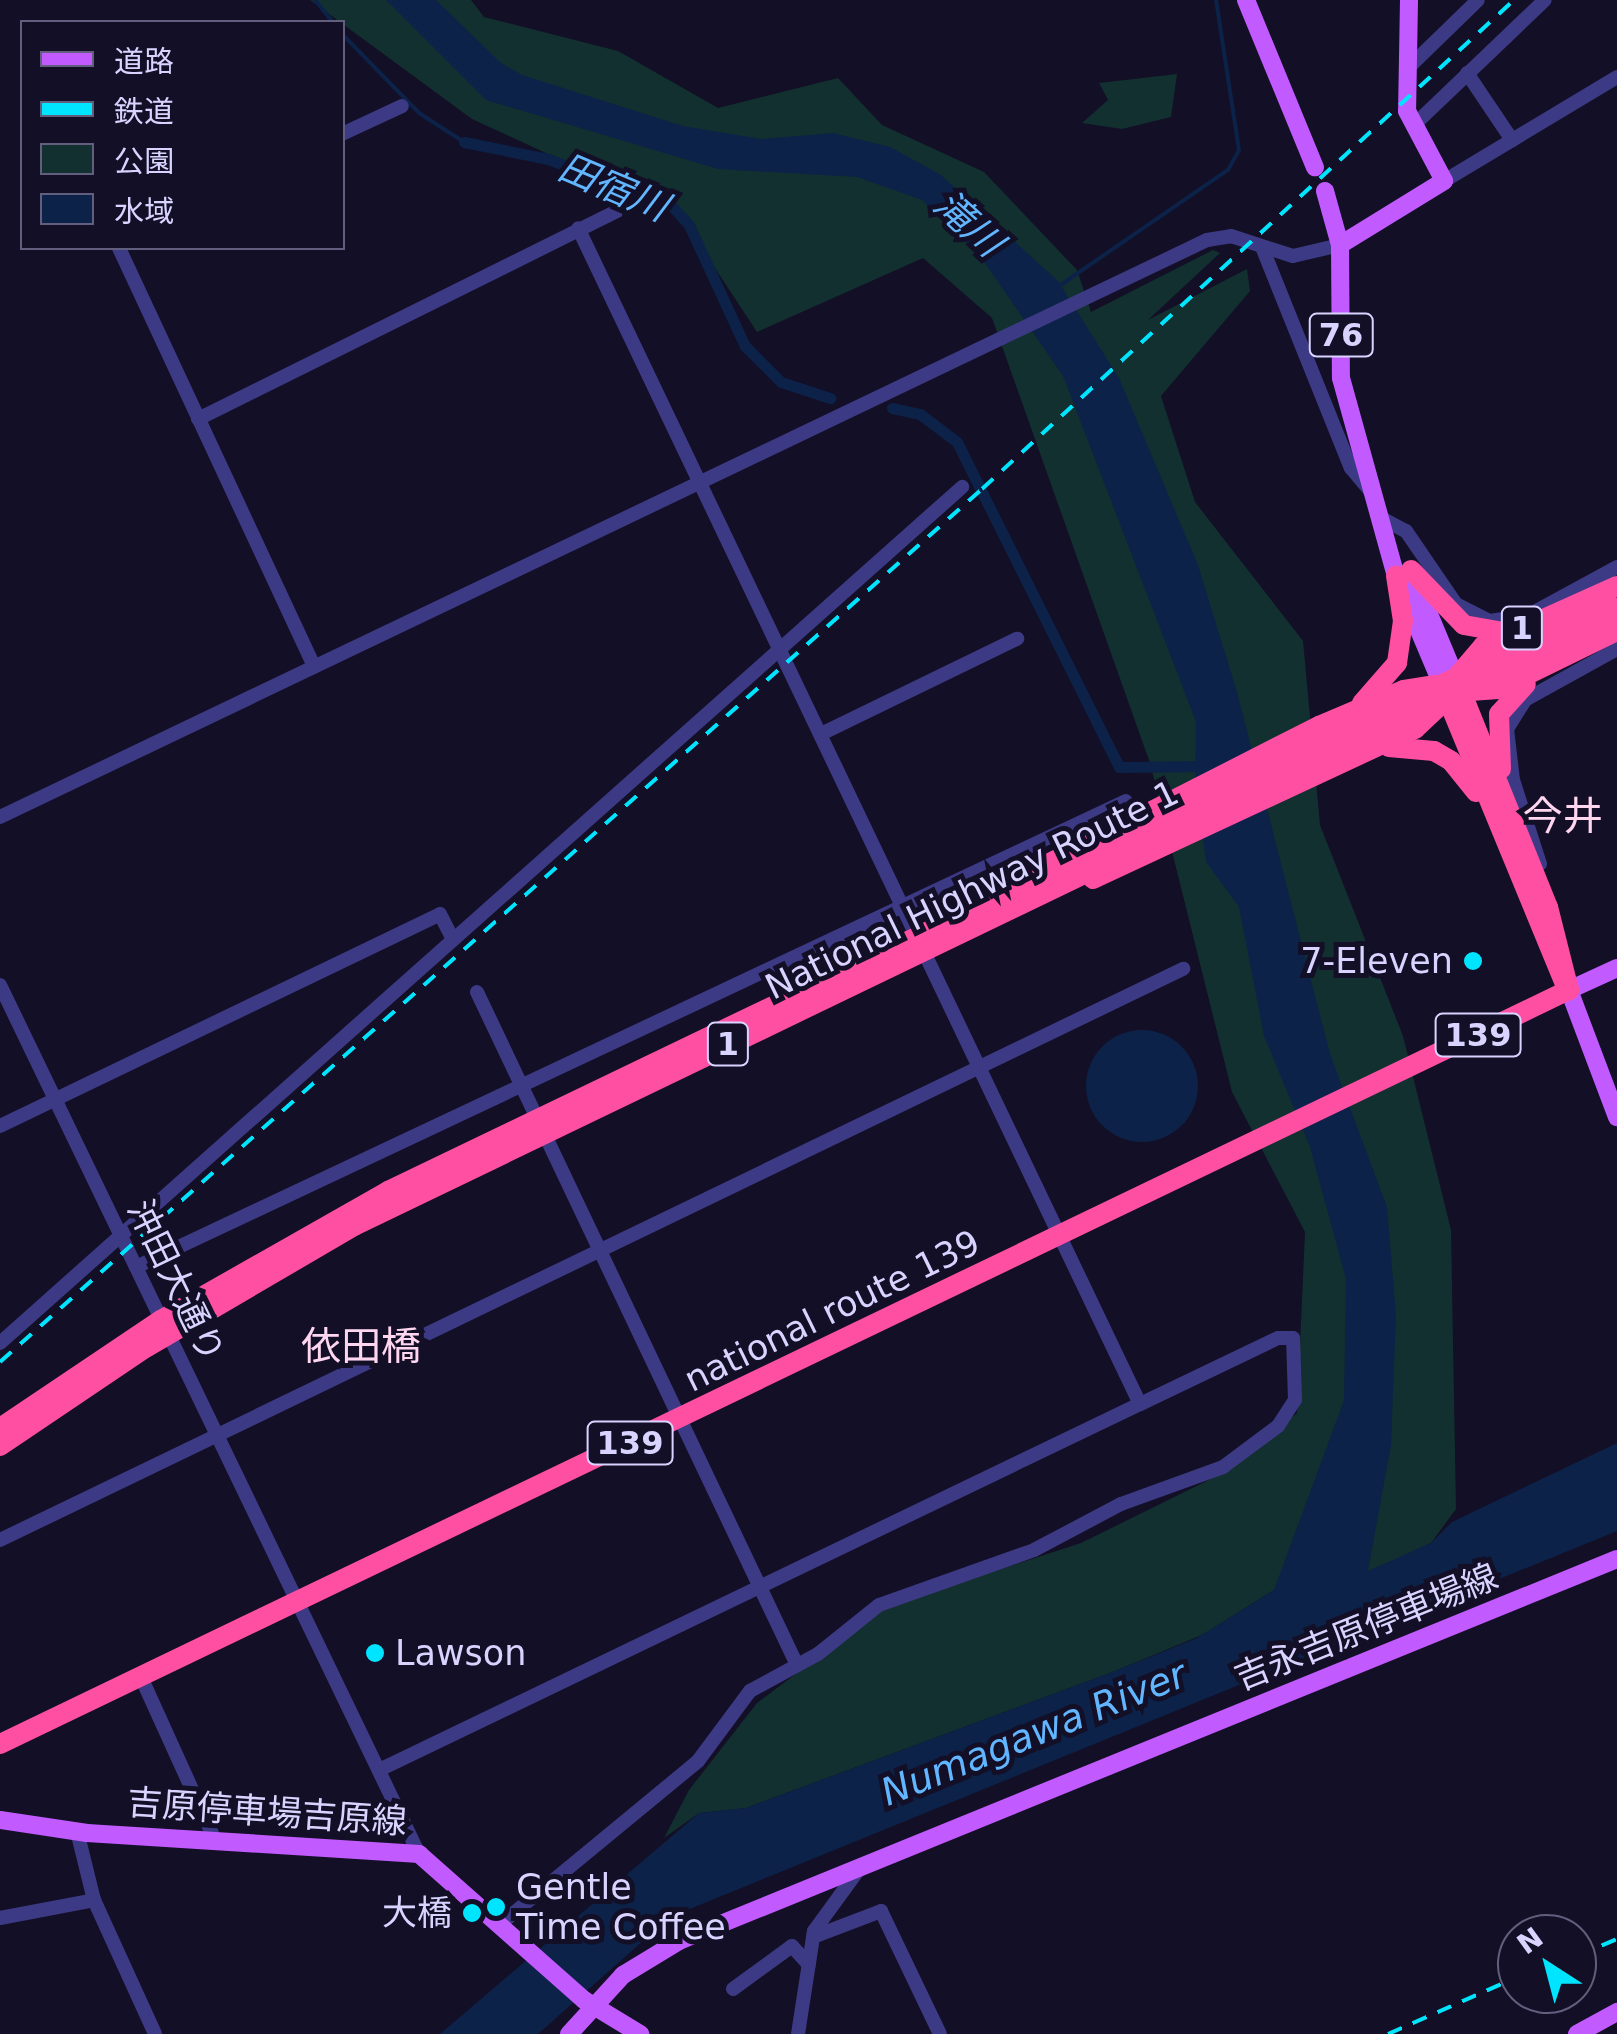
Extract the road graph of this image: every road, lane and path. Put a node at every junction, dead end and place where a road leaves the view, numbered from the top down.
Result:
1 (1246, 0) edge
2 (1409, 0) edge
3 (1478, 0) edge
4 (1545, 0) edge
5 (1406, 70) junction
6 (1467, 73) junction
7 (1617, 77) edge
8 (402, 106) dead end
9 (1413, 126) junction
10 (345, 133) edge
11 (1512, 140) junction
12 (1315, 167) dead end
13 (1444, 181) junction
14 (1325, 191) dead end
15 (635, 202) dead end
16 (578, 228) junction
17 (1340, 245) junction
18 (1262, 247) junction
19 (120, 250) edge
20 (1341, 378) junction
21 (1315, 379) junction
22 (198, 418) junction
23 (698, 481) junction
24 (962, 486) dead end
25 (1376, 498) junction
26 (1383, 519) junction
27 (1617, 567) edge
28 (1404, 573) junction
29 (1617, 586) edge
30 (1617, 600) edge
31 (1617, 617) edge
32 (1617, 631) edge
33 (1511, 633) junction
34 (1017, 640) dead end
35 (781, 648) junction
36 (1617, 650) edge
37 (314, 668) junction
38 (1542, 670) junction
39 (1452, 689) junction
40 (1353, 711) junction
41 (823, 734) junction
42 (1372, 751) junction
43 (1126, 800) dead end
44 (0, 818) edge
45 (1503, 822) junction
46 (902, 901) junction
47 (1548, 907) junction
48 (934, 934) junction
49 (452, 940) junction
50 (1617, 968) edge
51 (1183, 969) dead end
52 (0, 985) edge
53 (1569, 990) junction
54 (477, 992) dead end
55 (982, 1069) junction
56 (521, 1083) junction
57 (55, 1100) junction
58 (1617, 1117) edge
59 (0, 1126) edge
60 (120, 1234) junction
61 (1061, 1237) junction
62 (601, 1252) junction
63 (136, 1267) junction
64 (22, 1324) junction
65 (0, 1334) edge
66 (0, 1343) edge
67 (1140, 1404) junction
68 (680, 1420) junction
69 (0, 1428) edge
70 (217, 1436) junction
71 (0, 1446) edge
72 (0, 1540) edge
73 (1617, 1559) edge
74 (760, 1587) junction
75 (299, 1603) junction
76 (796, 1663) junction
77 (141, 1677) junction
78 (0, 1744) edge
79 (379, 1770) junction
80 (0, 1820) edge
81 (76, 1831) junction
82 (214, 1836) junction
83 (419, 1854) junction
84 (860, 1868) junction
85 (94, 1900) junction
86 (0, 1918) edge
87 (498, 1926) junction
88 (814, 1937) junction
89 (809, 1965) junction
90 (733, 1989) dead end
91 (589, 2003) junction
92 (1617, 2012) edge
93 (156, 2034) edge
94 (569, 2034) edge
95 (640, 2034) edge
96 (798, 2034) edge
97 (940, 2034) edge
98 (1577, 2034) edge

1 - 12 main road
2 - 5 main road
3 - 5 street
4 - 6 street
5 - 9 main road
6 - 9 street
6 - 11 street
7 - 11 street
8 - 10 street
9 - 13 main road
11 - 13 street
13 - 17 main road
14 - 17 main road
15 - 16 street
16 - 22 street
16 - 23 street
17 - 18 street
17 - 20 main road, 76
18 - 21 street
18 - 23 street
19 - 22 street
20 - 21 street
20 - 25 main road, 76
21 - 25 street
22 - 37 street
23 - 35 street
23 - 37 street
24 - 35 street
25 - 26 main road, 76
26 - 27 street
26 - 28 main road, 76
28 - 33 highway, 1
28 - 39 main road, 76
28 - 40 highway, 1
29 - 33 highway, 1
30 - 48 highway, National Highway Route 1 / 1, bridge
31 - 48 highway, National Highway Route 1 / 1, bridge
32 - 38 highway, 1
33 - 39 highway, 1
34 - 41 street
35 - 41 street
35 - 49 street
36 - 47 street
37 - 44 street
38 - 39 highway, 1
38 - 45 highway, 1
39 - 40 highway, 1
39 - 42 highway, 1
39 - 45 highway, 139
40 - 48 highway, 1, bridge
41 - 46 street
42 - 45 highway, 1
42 - 48 highway, 1, bridge
43 - 46 street
45 - 47 highway, 139
45 - 53 highway, 139
46 - 55 street
46 - 56 street
47 - 53 highway, 139
48 - 69 highway, National Highway Route 1 / 1, bridge
48 - 71 highway, National Highway Route 1 / 1, bridge
49 - 57 street
49 - 60 street
50 - 53 main road
51 - 55 street
52 - 57 street, 沖田大通り
53 - 58 main road
53 - 61 highway, national route 139 / 139
54 - 56 street
55 - 61 street
55 - 62 street
56 - 62 street
56 - 63 street
57 - 59 street
57 - 60 street, 沖田大通り
60 - 63 street, 沖田大通り
60 - 64 street
61 - 67 street
61 - 68 highway, national route 139 / 139
62 - 68 street
62 - 70 street
63 - 70 street, 沖田大通り
64 - 65 street
64 - 66 street
67 - 74 street
67 - 76 street
68 - 74 street
68 - 75 highway, national route 139 / 139
70 - 72 street
70 - 75 street, 沖田大通り
73 - 84 main road, 吉永吉原停車場線
74 - 76 street
74 - 79 street
75 - 77 highway, national route 139 / 139
75 - 79 street, 沖田大通り
76 - 87 street
77 - 78 highway, national route 139 / 139
77 - 82 street
79 - 83 street, 沖田大通り
80 - 81 main road, 吉原停車場吉原線
81 - 82 main road, 吉原停車場吉原線
81 - 85 street
82 - 83 main road, 吉原停車場吉原線
83 - 87 main road, 吉原停車場吉原線
84 - 88 street
84 - 91 main road, 吉永吉原停車場線
85 - 86 street
85 - 93 street
87 - 91 main road, 吉原停車場吉原線
88 - 89 street
88 - 97 street
89 - 90 street
89 - 96 street
91 - 94 main road, 吉永吉原停車場線
91 - 95 main road
92 - 98 main road

